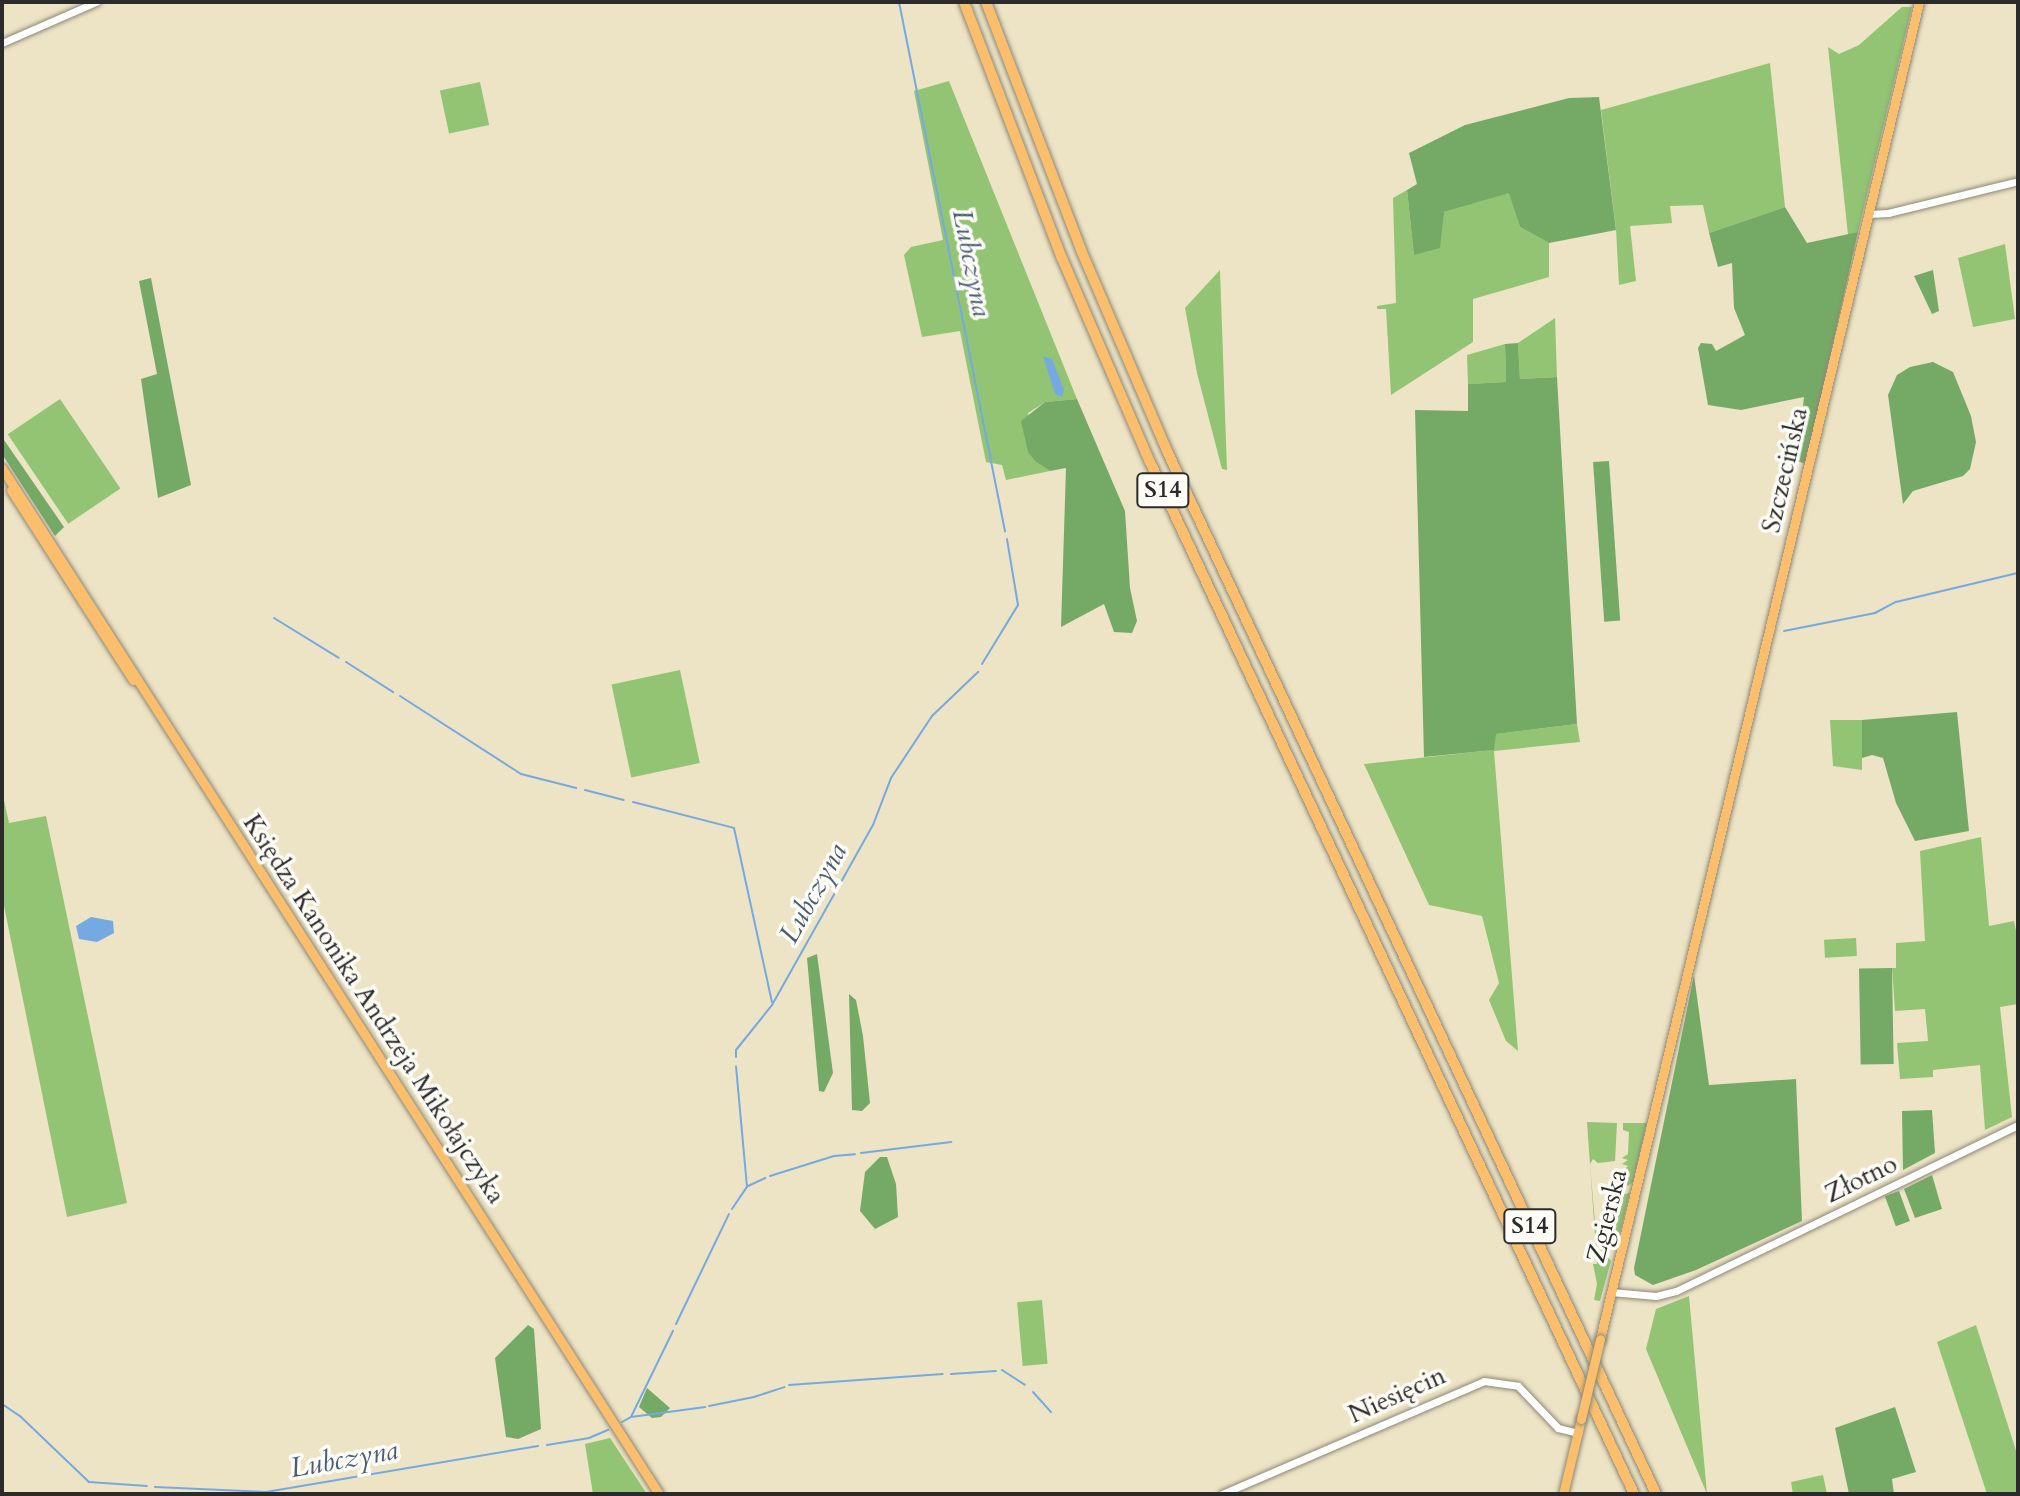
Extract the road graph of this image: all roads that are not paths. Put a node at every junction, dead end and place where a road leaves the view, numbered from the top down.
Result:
1 (96, 2) edge
2 (964, 2) edge
3 (986, 2) edge
4 (1919, 2) edge
5 (2, 43) edge
6 (2018, 181) edge
7 (1869, 214) junction
8 (2, 471) edge
9 (1694, 949) joint
10 (2018, 1125) edge
11 (1611, 1292) junction
12 (1578, 1433) junction
13 (659, 1494) edge
14 (1222, 1494) edge
15 (1563, 1494) edge
16 (1634, 1494) edge
17 (1656, 1494) edge

1 - 5 street
2 - 16 highway, S14
3 - 17 highway, S14
4 - 7 main road, Szczecińska
6 - 7 street
7 - 9 main road, Szczecińska
8 - 13 main road, Księdza Kanonika Andrzeja Mikołajczyka
9 - 11 main road, Zgierska
10 - 11 street, Złotno
11 - 12 main road, Zgierska, bridge
12 - 14 street, Niesięcin
12 - 15 main road, Zgierska

